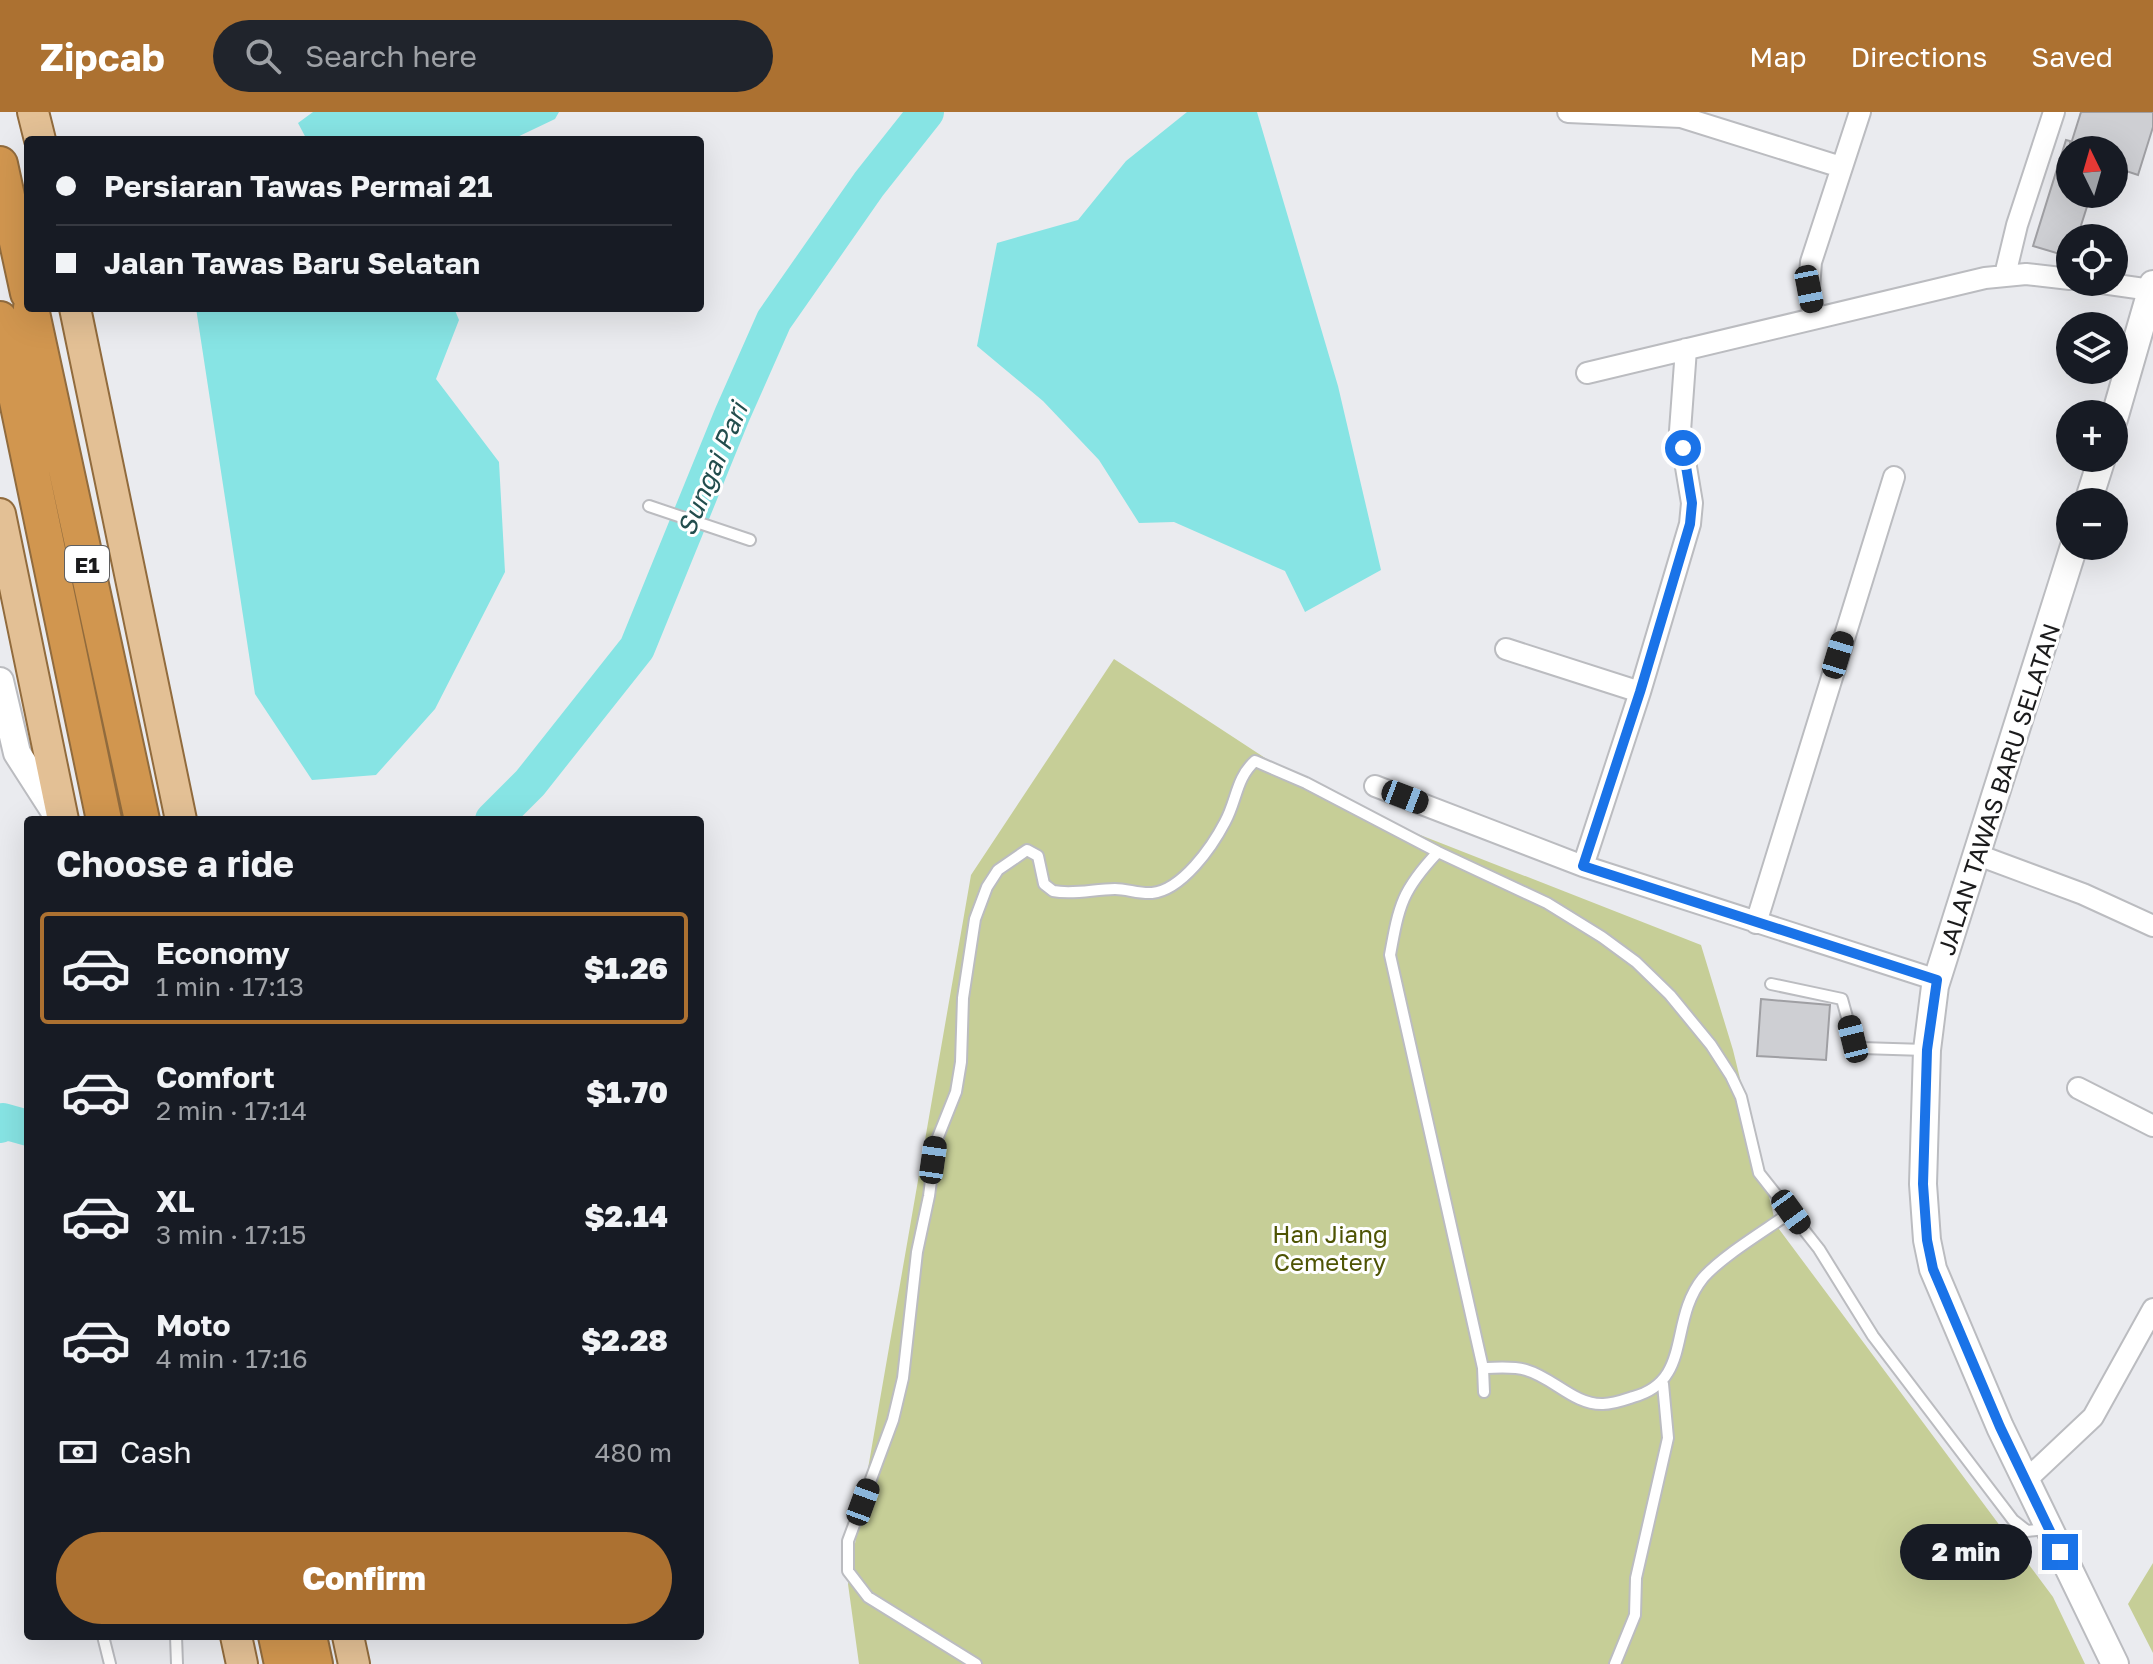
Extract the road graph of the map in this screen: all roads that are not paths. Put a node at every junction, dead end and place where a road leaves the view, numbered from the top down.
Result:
1 (33, 112) edge
2 (50, 112) edge
3 (1568, 112) edge
4 (1860, 112) edge
5 (2054, 112) edge
6 (39, 136) edge
7 (48, 136) edge
8 (0, 164) edge
9 (1841, 167) junction
10 (24, 275) edge
11 (2005, 275) junction
12 (2056, 278) edge
13 (2128, 285) edge
14 (2152, 287) edge
15 (32, 312) edge
16 (76, 312) edge
17 (1814, 317) junction
18 (0, 319) edge
19 (1686, 349) junction
20 (1587, 373) dead end
21 (2120, 400) edge
22 (1894, 477) dead end
23 (649, 506) dead end
24 (0, 514) edge
25 (750, 540) dead end
26 (2070, 560) edge
27 (0, 573) edge
28 (25, 632) junction
29 (1506, 649) dead end
30 (0, 681) edge
31 (1640, 692) junction
32 (1375, 786) dead end
33 (59, 816) edge
34 (61, 816) edge
35 (103, 816) edge
36 (141, 816) edge
37 (180, 816) edge
38 (1438, 852) junction
39 (1978, 855) junction
40 (1583, 866) junction
41 (1756, 923) junction
42 (2153, 926) edge
43 (1937, 980) junction
44 (1771, 984) dead end
45 (1927, 1050) junction
46 (2078, 1088) dead end
47 (2153, 1126) edge
48 (1791, 1212) junction
49 (2153, 1309) edge
50 (1483, 1368) junction
51 (1663, 1384) junction
52 (1484, 1392) dead end
53 (2025, 1481) junction
54 (2048, 1528) junction
55 (104, 1640) edge
56 (176, 1640) edge
57 (237, 1640) edge
58 (277, 1640) edge
59 (310, 1640) edge
60 (349, 1640) edge
61 (110, 1664) edge
62 (177, 1664) edge
63 (242, 1664) edge
64 (282, 1664) edge
65 (315, 1664) edge
66 (354, 1664) edge
67 (976, 1664) edge
68 (1615, 1664) edge
69 (2115, 1664) edge

1 - 6 main road
2 - 7 main road
3 - 9 street
4 - 9 street
5 - 11 street
8 - 10 highway
9 - 17 street
11 - 12 street
11 - 17 street
13 - 14 street
14 - 21 street
15 - 36 highway, E1
16 - 37 main road
17 - 19 street
18 - 35 highway, E1
19 - 20 street
19 - 31 street
22 - 41 street
23 - 25 lane
24 - 28 main road
26 - 39 street, JALAN TAWAS BARU SELATAN
27 - 28 main road
28 - 34 main road
29 - 31 street
30 - 33 street
31 - 40 street
32 - 40 street
38 - 48 lane
38 - 50 lane
38 - 67 lane
39 - 42 street
39 - 43 street, JALAN TAWAS BARU SELATAN
40 - 41 street
41 - 43 street
43 - 45 street, JALAN TAWAS BARU SELATAN
44 - 45 lane
45 - 53 street, JALAN TAWAS BARU SELATAN
46 - 47 street
48 - 51 lane
48 - 54 lane
49 - 53 street
50 - 51 lane
50 - 52 lane
51 - 68 lane
53 - 54 street, JALAN TAWAS BARU SELATAN
54 - 69 street, JALAN TAWAS BARU SELATAN
55 - 61 lane
56 - 62 lane
57 - 63 main road
58 - 64 highway
59 - 65 highway
60 - 66 main road

